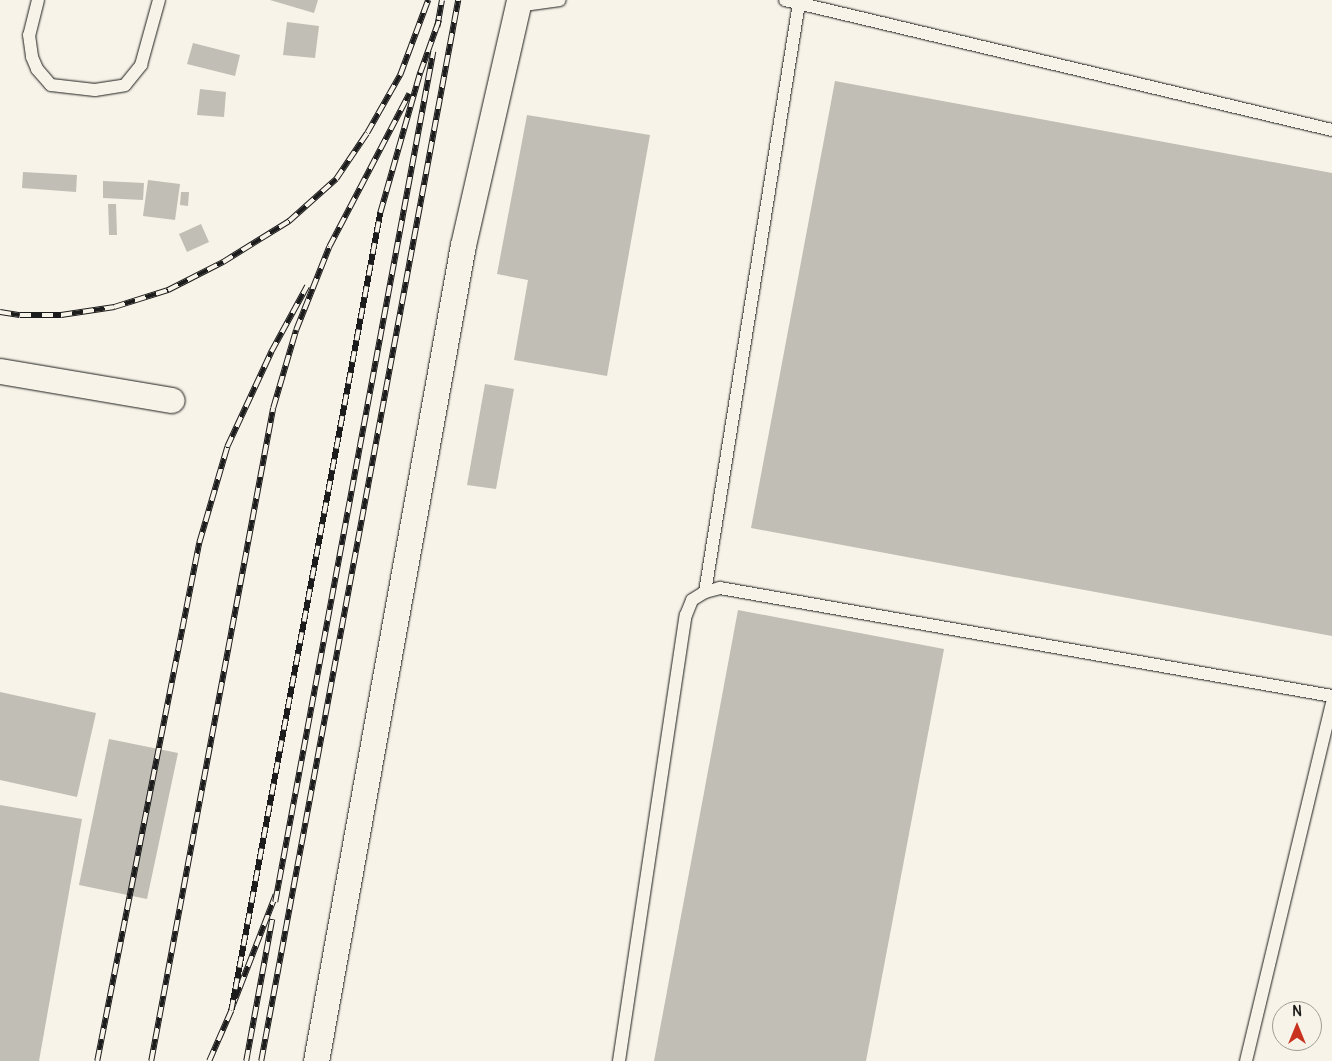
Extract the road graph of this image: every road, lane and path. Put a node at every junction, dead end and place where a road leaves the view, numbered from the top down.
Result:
1 (38, 0) edge
2 (159, 0) edge
3 (560, 0) edge
4 (784, 0) edge
5 (518, 3) edge
6 (799, 3) junction
7 (836, 6) edge
8 (1332, 130) edge
9 (0, 371) edge
10 (172, 400) dead end
11 (705, 592) junction
12 (1332, 696) edge
13 (1332, 703) edge
14 (316, 1061) edge
15 (619, 1061) edge
16 (1246, 1061) edge

1 - 2 lane
3 - 5 lane
4 - 6 lane
5 - 14 street
6 - 7 lane
6 - 11 lane
7 - 8 lane
9 - 10 street
11 - 12 lane
11 - 15 lane
13 - 16 lane

